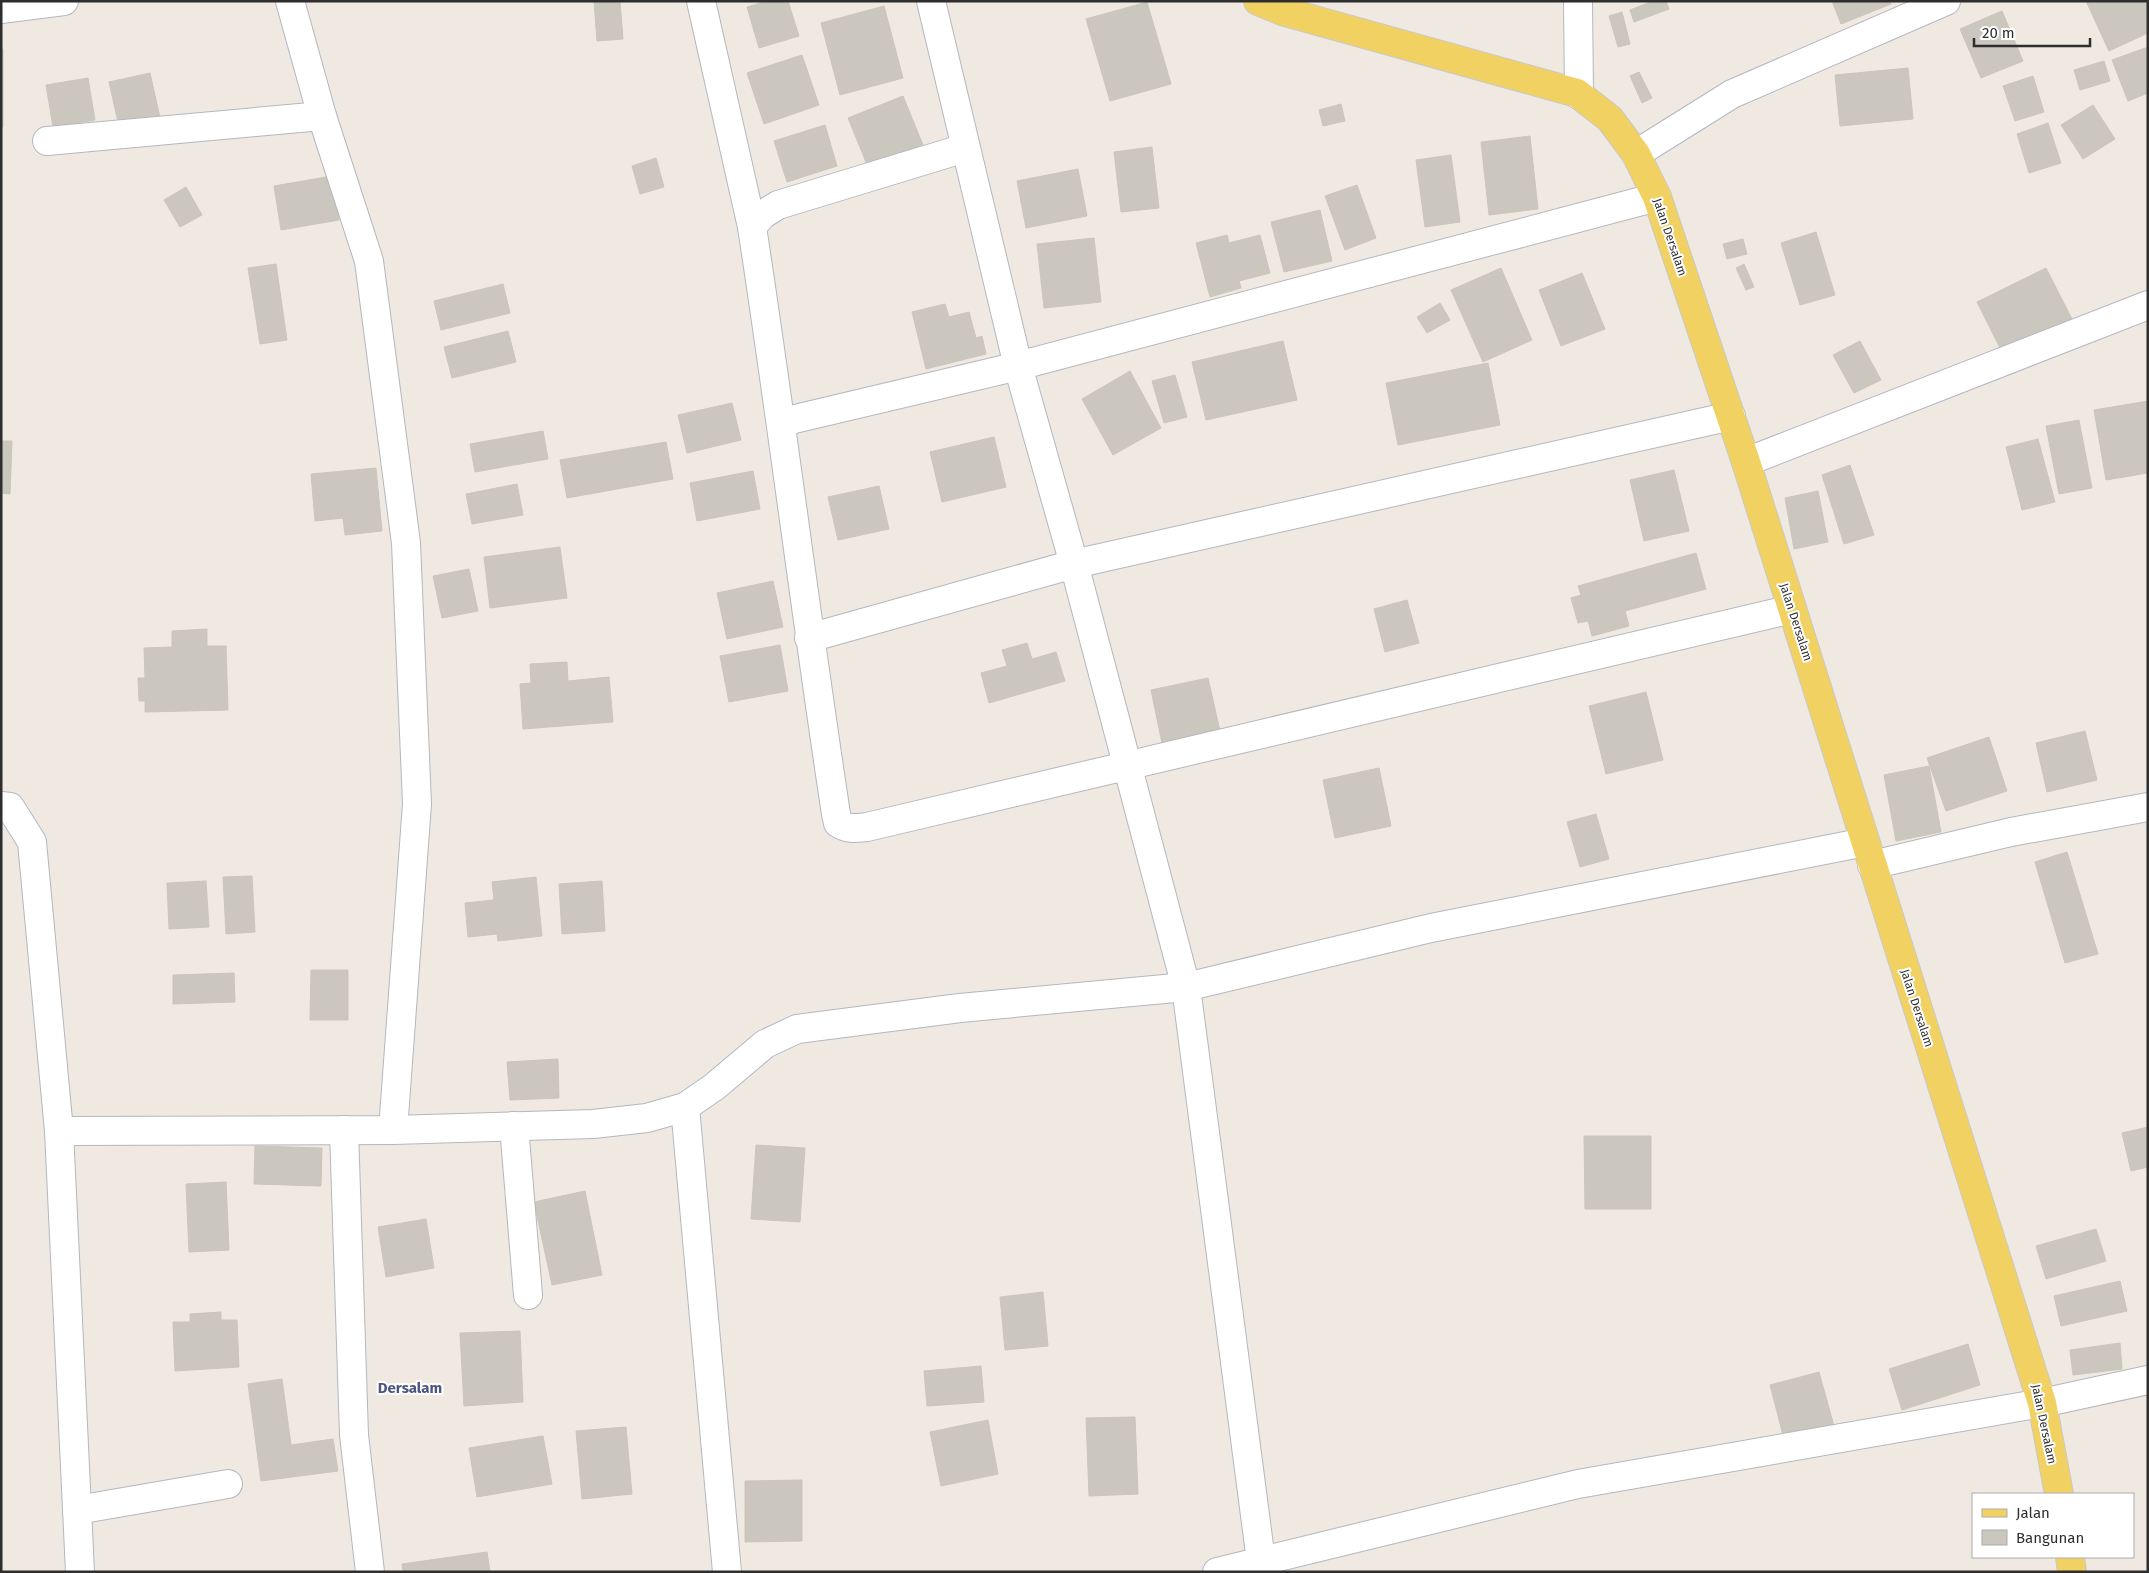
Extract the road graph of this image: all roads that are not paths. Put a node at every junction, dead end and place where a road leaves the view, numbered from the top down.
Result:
1 (64, 1) edge
2 (290, 1) edge
3 (701, 1) edge
4 (931, 1) edge
5 (1258, 1) edge
6 (1578, 1) edge
7 (1946, 1) edge
8 (1, 9) edge
9 (1578, 95) junction
10 (322, 116) junction
11 (46, 140) dead end
12 (965, 148) junction
13 (1636, 154) junction
14 (1657, 197) junction
15 (752, 227) junction
16 (2148, 305) edge
17 (1018, 366) junction
18 (1731, 416) junction
19 (782, 422) junction
20 (1746, 462) junction
21 (1074, 564) junction
22 (1792, 609) junction
23 (809, 638) junction
24 (1126, 764) junction
25 (1, 806) edge
26 (2148, 807) edge
27 (1869, 853) junction
28 (1186, 987) junction
29 (685, 1107) junction
30 (514, 1126) junction
31 (344, 1130) junction
32 (393, 1130) junction
33 (59, 1131) junction
34 (528, 1295) dead end
35 (2148, 1380) edge
36 (2042, 1403) junction
37 (228, 1484) dead end
38 (2059, 1493) edge
39 (77, 1510) junction
40 (2070, 1558) edge
41 (1256, 1565) edge
42 (80, 1572) edge
43 (370, 1572) edge
44 (727, 1572) edge
45 (1217, 1572) edge
46 (2072, 1572) edge

1 - 8 street
2 - 10 street
3 - 15 street
4 - 12 street
5 - 9 main road, Jalan Dersalam
6 - 9 street
7 - 13 street
9 - 13 main road, Jalan Dersalam
10 - 11 street
10 - 32 street
12 - 15 street
12 - 17 street
13 - 14 main road, Jalan Dersalam
14 - 17 street
14 - 18 main road, Jalan Dersalam
15 - 19 street
16 - 20 street
17 - 19 street
17 - 21 street
18 - 20 main road, Jalan Dersalam
18 - 21 street
19 - 23 street
20 - 22 main road, Jalan Dersalam
21 - 23 street
21 - 24 street
22 - 24 street
22 - 27 main road, Jalan Dersalam
23 - 24 street
24 - 28 street
25 - 33 street
26 - 27 street
27 - 28 street
27 - 36 main road, Jalan Dersalam
28 - 29 street
28 - 41 street
29 - 30 street
29 - 44 street
30 - 32 street
30 - 34 street
31 - 32 street
31 - 33 street
31 - 43 street
33 - 39 street
35 - 36 street
36 - 38 main road, Jalan Dersalam
36 - 41 street
37 - 39 street
39 - 42 street
40 - 46 main road
41 - 45 street

